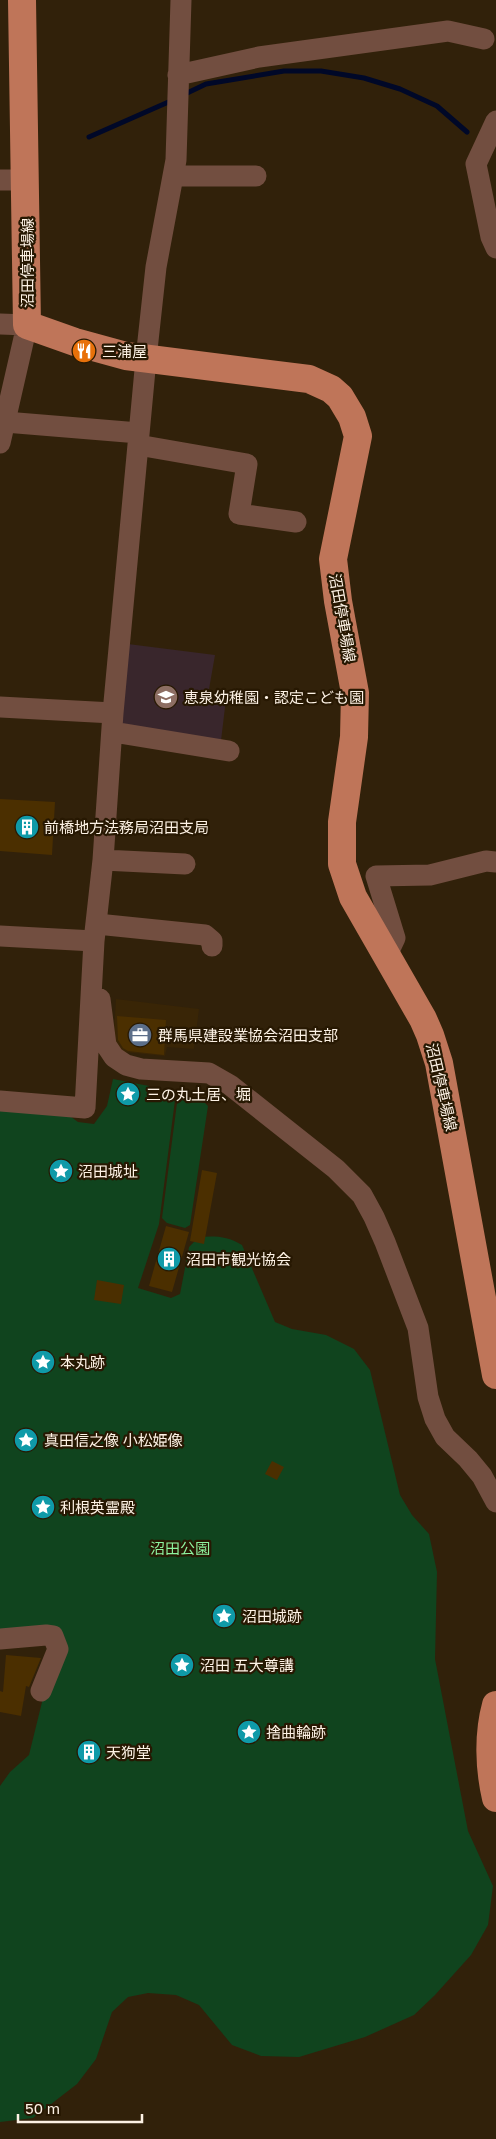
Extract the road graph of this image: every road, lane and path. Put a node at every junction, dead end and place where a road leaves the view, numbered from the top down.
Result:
1 (22, 0) edge
2 (181, 0) edge
3 (484, 39) dead end
4 (178, 75) junction
5 (496, 121) edge
6 (173, 176) junction
7 (256, 176) dead end
8 (13, 180) edge
9 (496, 248) edge
10 (0, 324) edge
11 (27, 324) junction
12 (146, 359) junction
13 (2, 432) edge
14 (139, 439) junction
15 (296, 522) dead end
16 (0, 707) edge
17 (113, 722) junction
18 (229, 750) dead end
19 (103, 860) junction
20 (496, 862) edge
21 (185, 864) dead end
22 (95, 932) junction
23 (0, 936) edge
24 (212, 946) dead end
25 (387, 955) junction
26 (91, 990) junction
27 (0, 1101) edge
28 (496, 1375) edge
29 (496, 1502) edge
30 (0, 1639) edge
31 (41, 1691) dead end
32 (496, 1705) edge
33 (496, 1798) edge

1 - 8 main road, 沼田停車場線
2 - 4 street
3 - 4 street
4 - 6 street
5 - 9 street
6 - 7 street
6 - 12 street
8 - 11 main road, 沼田停車場線
10 - 11 street
11 - 12 main road, 沼田停車場線
11 - 13 street
12 - 14 street
12 - 25 main road, 沼田停車場線
13 - 14 street
14 - 15 street
14 - 17 street
16 - 17 street
17 - 18 street
17 - 19 street
19 - 21 street
19 - 22 street
20 - 25 street
22 - 23 street
22 - 24 street
22 - 26 street
25 - 28 main road, 沼田停車場線
26 - 27 street
26 - 29 street
30 - 31 street
32 - 33 main road

